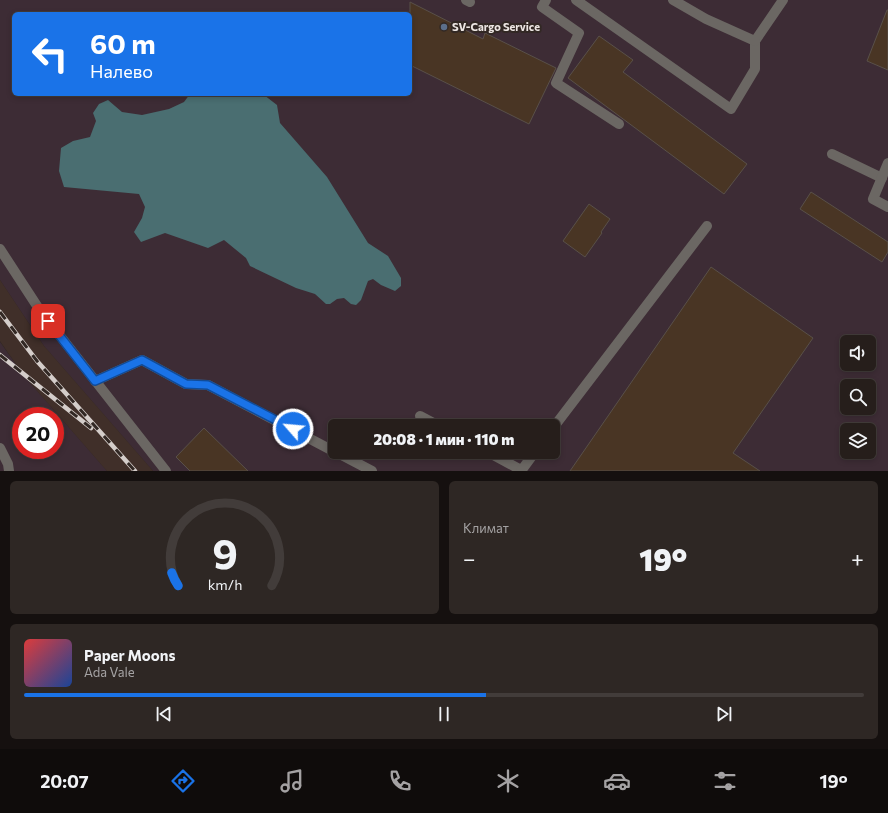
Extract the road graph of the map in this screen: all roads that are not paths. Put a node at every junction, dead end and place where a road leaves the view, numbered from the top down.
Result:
1 (546, 0) edge
2 (576, 0) edge
3 (673, 0) edge
4 (783, 0) edge
5 (755, 41) junction
6 (619, 124) dead end
7 (832, 154) dead end
8 (888, 163) edge
9 (882, 178) junction
10 (888, 207) edge
11 (707, 226) dead end
12 (0, 249) edge
13 (95, 381) junction
14 (420, 416) dead end
15 (426, 419) edge
16 (560, 419) edge
17 (0, 448) edge
18 (328, 448) edge
19 (349, 459) edge
20 (501, 459) edge
21 (530, 459) edge
22 (521, 470) edge
23 (9, 471) edge
24 (166, 471) edge
25 (372, 471) edge

1 - 6 lane
2 - 5 lane
3 - 5 lane
4 - 5 lane
7 - 9 lane
8 - 9 lane
9 - 10 lane
11 - 16 lane
12 - 13 lane
13 - 18 lane
13 - 24 lane
14 - 15 lane
17 - 23 lane
19 - 25 lane
20 - 22 lane
21 - 22 lane

